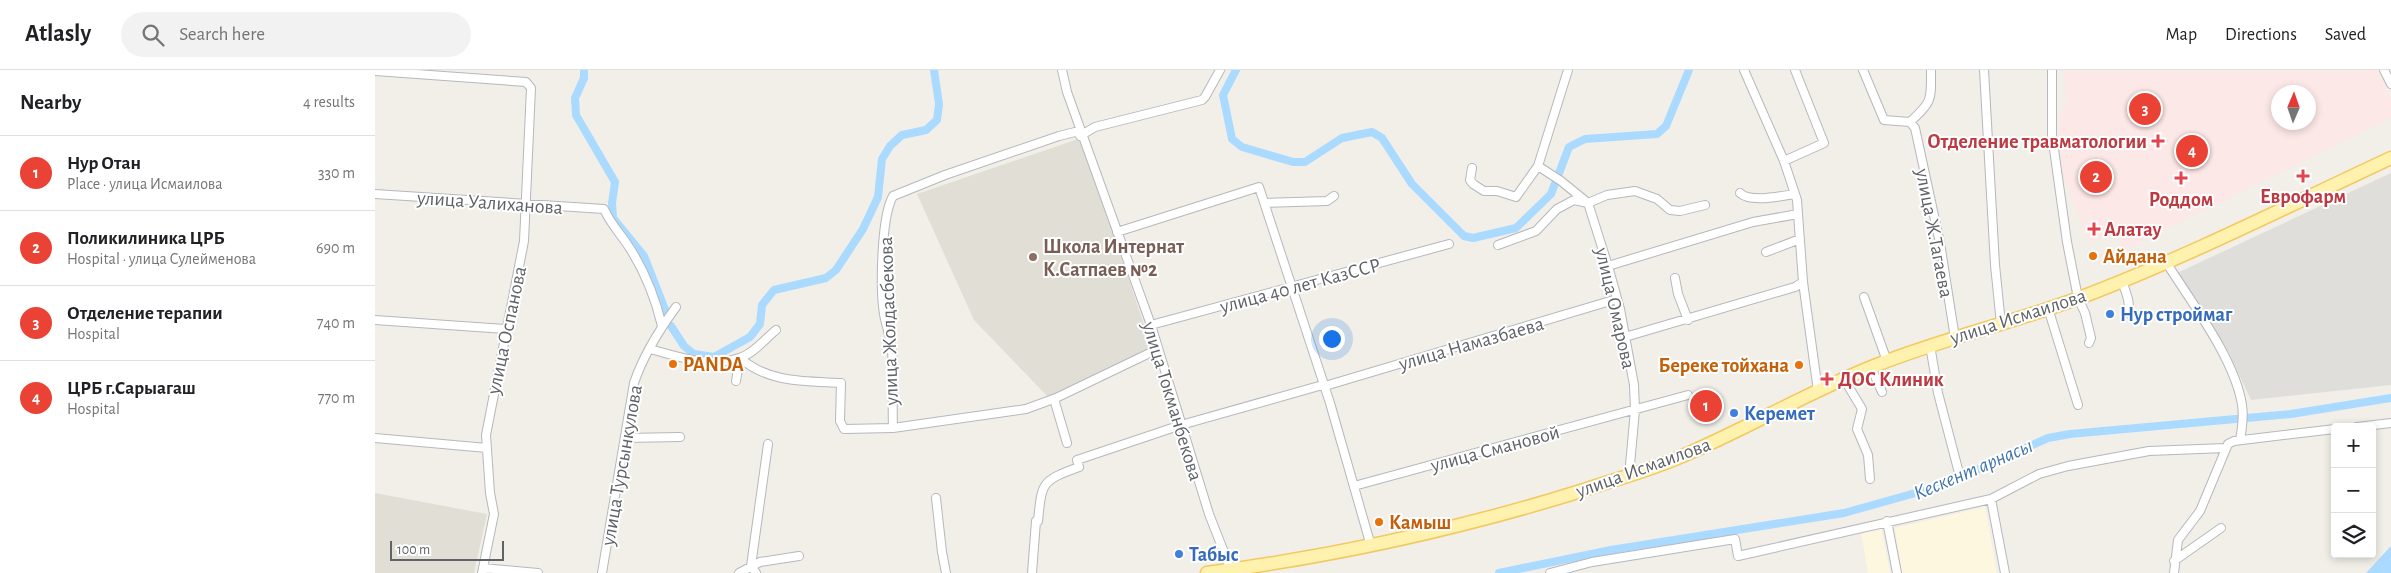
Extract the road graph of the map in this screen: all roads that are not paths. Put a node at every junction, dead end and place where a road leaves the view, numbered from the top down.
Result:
1 (1062, 70) edge
2 (1219, 70) edge
3 (1568, 70) edge
4 (1744, 70) edge
5 (1795, 70) edge
6 (1863, 70) edge
7 (1931, 70) edge
8 (1984, 70) edge
9 (2052, 70) edge
10 (2384, 70) edge
11 (375, 71) edge
12 (2391, 84) edge
13 (1910, 122) junction
14 (1079, 136) junction
15 (2391, 158) edge
16 (1785, 161) junction
17 (1538, 166) junction
18 (1472, 168) dead end
19 (1740, 193) dead end
20 (375, 194) edge
21 (1795, 194) junction
22 (1334, 196) dead end
23 (1589, 202) junction
24 (1265, 203) junction
25 (527, 204) junction
26 (1705, 205) dead end
27 (1798, 214) junction
28 (1117, 232) junction
29 (1800, 239) junction
30 (1449, 244) dead end
31 (1497, 245) dead end
32 (1766, 252) dead end
33 (2166, 262) junction
34 (1609, 266) junction
35 (1675, 278) dead end
36 (2122, 280) junction
37 (1803, 282) junction
38 (1292, 288) junction
39 (1864, 297) dead end
40 (2078, 298) junction
41 (1617, 299) junction
42 (676, 307) dead end
43 (2048, 308) junction
44 (2130, 314) dead end
45 (375, 320) edge
46 (1688, 320) junction
47 (2001, 324) junction
48 (1151, 325) junction
49 (662, 326) junction
50 (505, 329) junction
51 (776, 330) dead end
52 (1625, 337) junction
53 (1955, 338) junction
54 (2089, 343) dead end
55 (1930, 345) junction
56 (650, 349) junction
57 (1157, 349) junction
58 (740, 358) junction
59 (1887, 361) junction
60 (1871, 367) junction
61 (1844, 379) junction
62 (736, 381) dead end
63 (1325, 386) junction
64 (1817, 391) junction
65 (1882, 392) dead end
66 (1688, 395) dead end
67 (1054, 399) junction
68 (2078, 405) dead end
69 (1635, 410) junction
70 (2391, 423) edge
71 (1181, 425) junction
72 (2376, 425) edge
73 (893, 428) junction
74 (2331, 429) edge
75 (680, 437) dead end
76 (375, 438) edge
77 (625, 438) junction
78 (2240, 440) junction
79 (1067, 443) dead end
80 (768, 444) dead end
81 (487, 448) junction
82 (2225, 448) junction
83 (1959, 473) dead end
84 (1629, 476) junction
85 (1870, 479) dead end
86 (1354, 486) junction
87 (937, 498) dead end
88 (1991, 499) junction
89 (1887, 521) junction
90 (2221, 528) dead end
91 (1371, 546) junction
92 (799, 556) dead end
93 (2175, 561) junction
94 (482, 570) edge
95 (754, 570) edge
96 (1231, 570) junction
97 (538, 573) edge
98 (602, 573) edge
99 (739, 573) edge
100 (946, 573) edge
101 (1033, 573) edge
102 (1207, 573) edge
103 (1550, 573) edge
104 (1897, 573) edge
105 (2005, 573) edge
106 (2174, 573) edge

1 - 14 street, улица Токманбекова
2 - 14 street
3 - 17 street
4 - 16 street
5 - 16 street
6 - 13 street
7 - 13 street
8 - 47 street
9 - 40 street
10 - 12 street
11 - 25 street, улица Оспанова
13 - 53 street, улица Ж.Тагаева
14 - 28 street, улица Токманбекова
14 - 73 street, улица Жолдасбекова
15 - 33 main road, улица Исмаилова
16 - 21 street
17 - 18 street
17 - 23 street
19 - 21 street
20 - 25 street, улица Уалиханова
21 - 27 street
22 - 24 street
23 - 26 street
23 - 31 street
23 - 34 street, улица Омарова
24 - 28 street
24 - 38 street
25 - 49 street, улица Уалиханова
25 - 50 street, улица Оспанова
27 - 29 street
27 - 34 street
28 - 48 street, улица Токманбекова
29 - 32 street
29 - 37 street
30 - 38 street, улица 40 лет КазССР
33 - 36 main road, улица Исмаилова
33 - 78 street
34 - 41 street, улица Омарова
35 - 46 street
36 - 40 main road, улица Исмаилова
36 - 44 street
37 - 46 street
37 - 64 street
38 - 48 street, улица 40 лет КазССР
38 - 63 street
39 - 59 street
40 - 43 main road, улица Исмаилова
40 - 54 street
41 - 52 street, улица Омарова
41 - 63 street, улица Намазбаева
42 - 49 street, улица Турсынкулова
43 - 47 main road, улица Исмаилова
43 - 68 street
45 - 50 street
46 - 52 street
47 - 53 main road, улица Исмаилова
48 - 57 street, улица Токманбекова
49 - 56 street, улица Турсынкулова
50 - 81 street, улица Оспанова
51 - 58 street
52 - 69 street, улица Омарова
53 - 55 main road, улица Исмаилова
55 - 59 main road, улица Исмаилова
55 - 83 street
56 - 58 street
56 - 77 street, улица Турсынкулова
57 - 67 street, улица Жолдасбекова
57 - 71 street, улица Токманбекова
58 - 62 street
58 - 73 street, улица Жолдасбекова
59 - 60 main road, улица Исмаилова
60 - 61 main road, улица Исмаилова
60 - 65 street
61 - 64 main road, улица Исмаилова
61 - 85 street
63 - 71 street, улица Намазбаева
63 - 86 street
64 - 84 main road, улица Исмаилова
66 - 69 street, улица Смановой
67 - 73 street, улица Жолдасбекова
67 - 79 street
69 - 84 street, улица Омарова
69 - 86 street, улица Смановой
70 - 72 street
71 - 96 street, улица Токманбекова
71 - 101 street, улица Намазбаева
74 - 78 street
75 - 77 street
76 - 81 street
77 - 98 street, улица Турсынкулова
78 - 82 street
80 - 95 street
81 - 94 street, улица Оспанова
82 - 88 street
82 - 93 street
84 - 91 main road, улица Исмаилова
86 - 91 street
87 - 100 street
88 - 89 street
88 - 105 street
89 - 103 street
89 - 104 street
90 - 93 street
91 - 96 main road, улица Исмаилова
92 - 95 street
93 - 106 street
94 - 97 street
95 - 99 street
96 - 102 main road, улица Исмаилова

